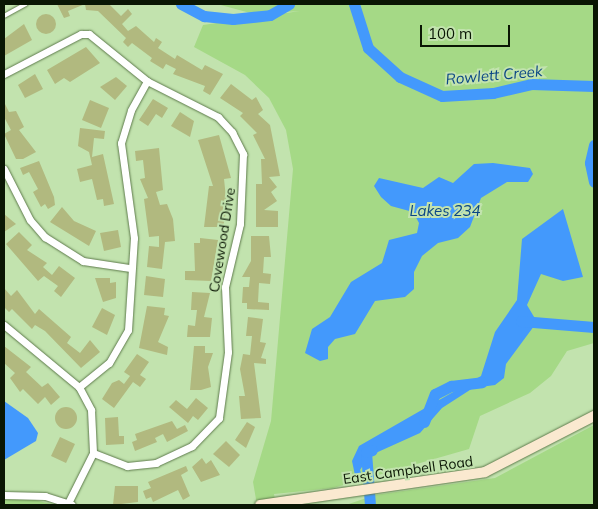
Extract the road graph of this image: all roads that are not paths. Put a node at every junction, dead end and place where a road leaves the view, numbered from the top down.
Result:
1 (26, 4) edge
2 (4, 16) edge
3 (4, 74) edge
4 (148, 81) junction
5 (4, 169) edge
6 (130, 268) junction
7 (4, 325) edge
8 (79, 387) junction
9 (594, 416) edge
10 (93, 453) junction
11 (4, 494) edge
12 (70, 504) edge
13 (260, 505) edge

1 - 2 lane
3 - 4 street, Covewood Drive
4 - 6 street
4 - 10 street, Covewood Drive
5 - 6 street
6 - 8 street
7 - 8 street
8 - 10 street
9 - 13 main road, East Campbell Road
10 - 12 street
11 - 12 street

